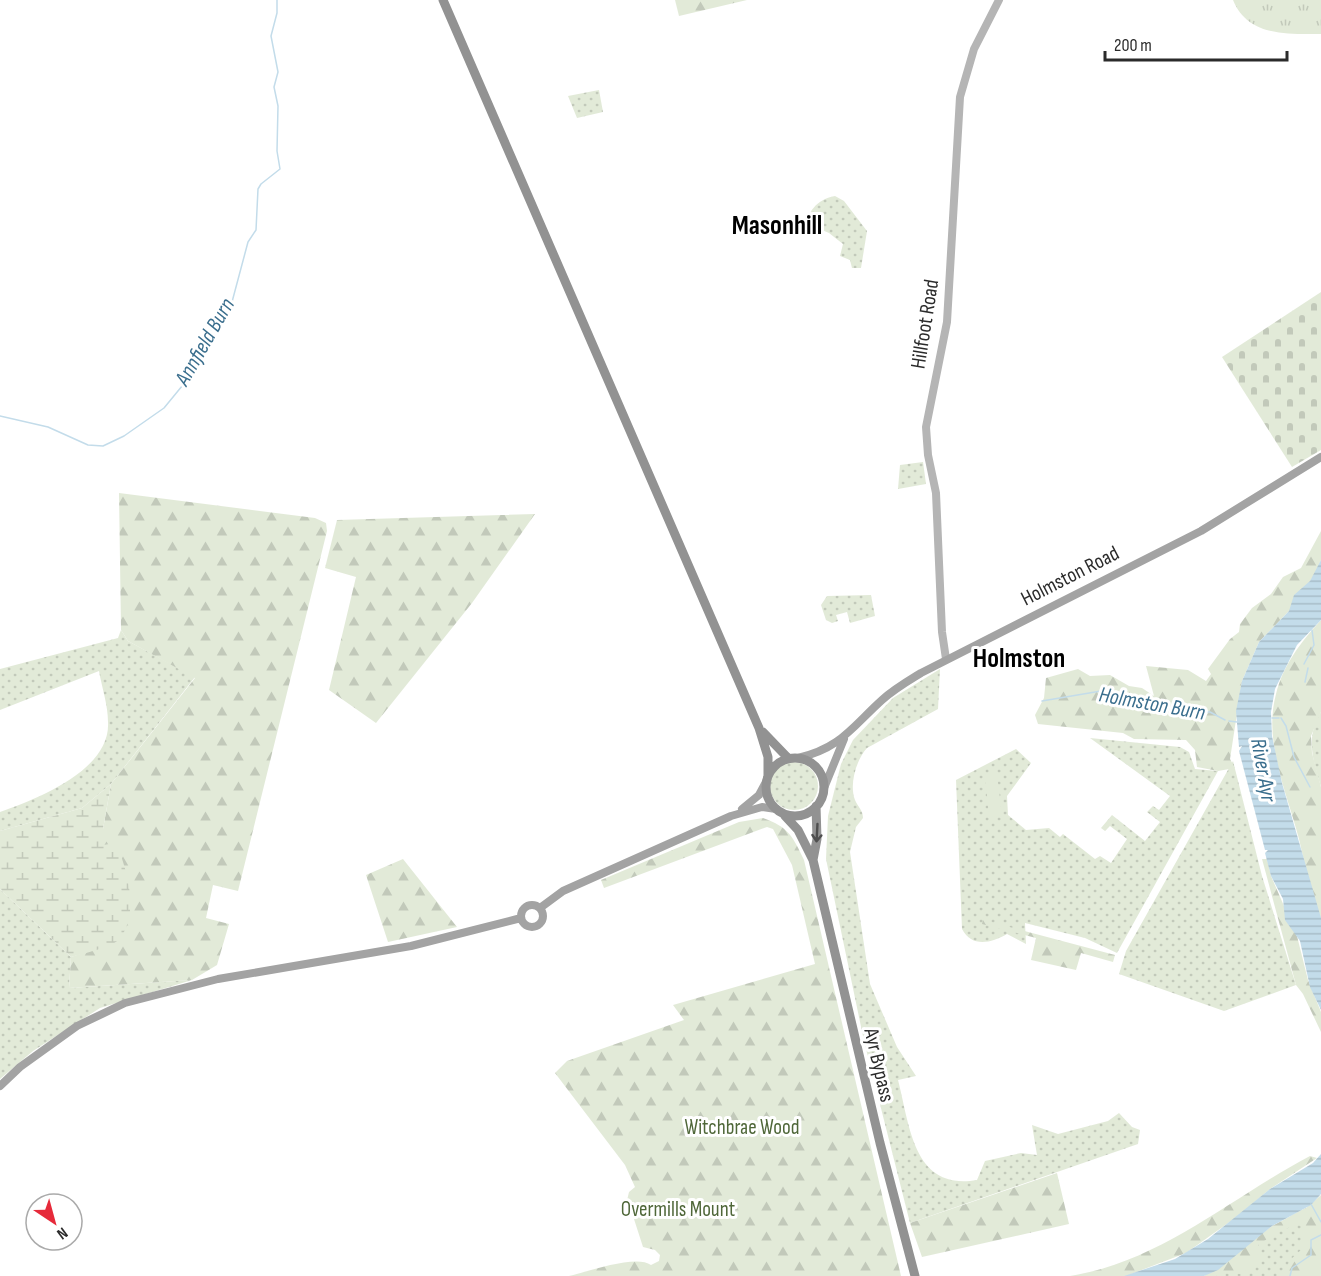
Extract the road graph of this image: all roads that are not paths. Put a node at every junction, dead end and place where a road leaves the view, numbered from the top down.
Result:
1 (443, 0) edge
2 (999, 0) edge
3 (1321, 457) edge
4 (946, 659) junction
5 (759, 728) junction
6 (845, 738) junction
7 (793, 758) junction
8 (767, 778) junction
9 (824, 788) junction
10 (816, 806) junction
11 (776, 809) junction
12 (731, 816) junction
13 (785, 816) junction
14 (813, 860) junction
15 (540, 908) junction
16 (521, 918) junction
17 (0, 1086) edge
18 (915, 1276) edge

1 - 5 highway
2 - 4 street, Hillfoot Road
3 - 4 main road, Holmston Road
4 - 6 main road, Holmston Road
5 - 7 highway
5 - 8 highway
6 - 7 main road
6 - 9 main road
7 - 8 highway
7 - 9 highway
8 - 11 highway
8 - 12 main road
9 - 10 highway
10 - 13 highway
10 -> 14 highway, Ayr Bypass
11 - 12 main road
11 - 13 highway
12 - 15 main road
13 - 14 highway, Ayr Bypass
14 - 18 highway, Ayr Bypass
15 - 16 main road
15 - 16 main road
16 - 17 main road

